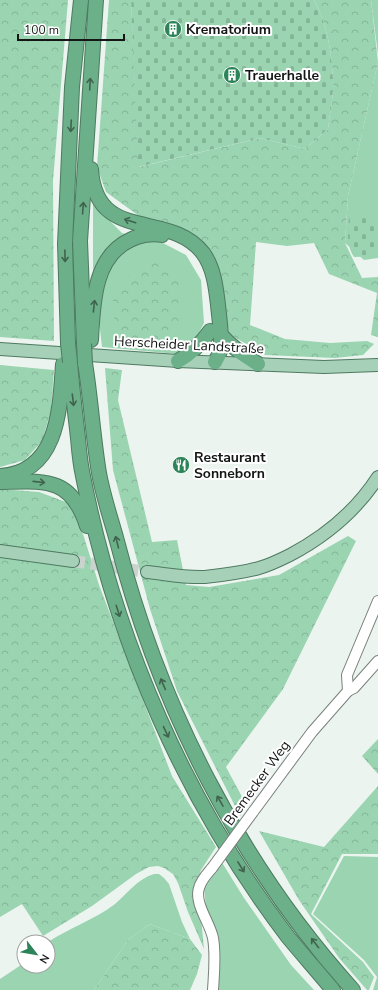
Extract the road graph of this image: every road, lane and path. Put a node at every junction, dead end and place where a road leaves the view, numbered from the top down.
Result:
1 (81, 0) edge
2 (96, 0) edge
3 (88, 123) junction
4 (215, 332) junction
5 (87, 345) junction
6 (0, 349) edge
7 (66, 361) junction
8 (178, 361) junction
9 (216, 362) junction
10 (258, 364) junction
11 (378, 364) edge
12 (0, 476) edge
13 (377, 480) edge
14 (0, 482) edge
15 (0, 551) edge
16 (72, 561) tunnel mouth
17 (147, 572) tunnel mouth
18 (106, 574) junction
19 (378, 601) edge
20 (378, 661) edge
21 (348, 691) junction
22 (331, 987) edge
23 (213, 990) edge
24 (353, 990) edge

1 -> 7 highway, bridge
3 -> 2 highway
4 -> 3 highway
5 -> 3 highway
5 -> 4 highway
4 - 8 highway
4 - 9 highway
4 - 10 highway
24 -> 5 highway
6 - 8 main road, Herscheider Landstraße
7 - 12 highway
7 -> 18 highway
8 - 9 main road, Herscheider Landstraße
9 - 10 main road, Herscheider Landstraße
10 - 11 main road, Herscheider Landstraße
13 - 17 main road
14 -> 18 highway
15 - 16 main road
18 -> 22 highway
19 - 21 street
20 - 21 street, Bremecker Weg
21 - 23 street, Bremecker Weg, bridge

